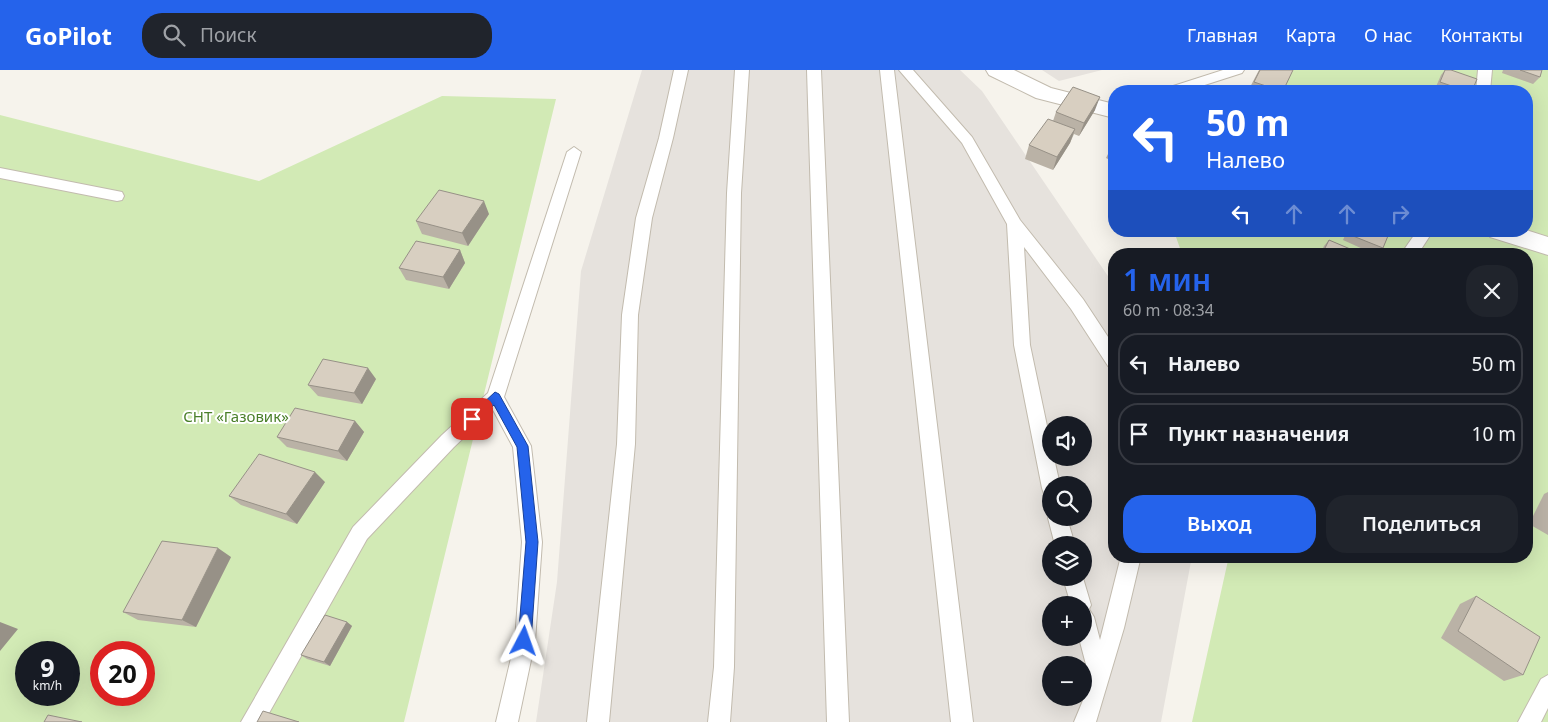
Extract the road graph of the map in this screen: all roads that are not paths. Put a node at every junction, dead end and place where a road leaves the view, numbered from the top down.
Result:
1 (681, 70) edge
2 (742, 70) edge
3 (814, 70) edge
4 (887, 70) edge
5 (906, 70) edge
6 (996, 70) edge
7 (1237, 70) edge
8 (1485, 70) edge
9 (1191, 85) edge
10 (1484, 85) edge
11 (1108, 109) edge
12 (574, 152) dead end
13 (0, 173) edge
14 (117, 196) dead end
15 (1014, 224) junction
16 (1421, 237) edge
17 (1519, 237) edge
18 (1548, 246) edge
19 (1413, 248) edge
20 (1108, 351) edge
21 (495, 397) junction
22 (1049, 476) edge
23 (1129, 563) edge
24 (1091, 646) edge
25 (1099, 676) junction
26 (1548, 686) edge
27 (252, 722) edge
28 (507, 722) edge
29 (598, 722) edge
30 (719, 722) edge
31 (838, 722) edge
32 (962, 722) edge
33 (1085, 722) edge
34 (1529, 722) edge

1 - 29 lane
2 - 30 lane
3 - 31 lane
4 - 32 lane
5 - 15 lane
6 - 11 street
7 - 9 lane
8 - 10 lane
12 - 21 lane
13 - 14 lane
15 - 20 lane
15 - 22 lane
16 - 19 lane
17 - 18 street
21 - 27 lane
21 - 28 lane
23 - 25 lane
24 - 25 lane
25 - 33 lane
26 - 34 lane

